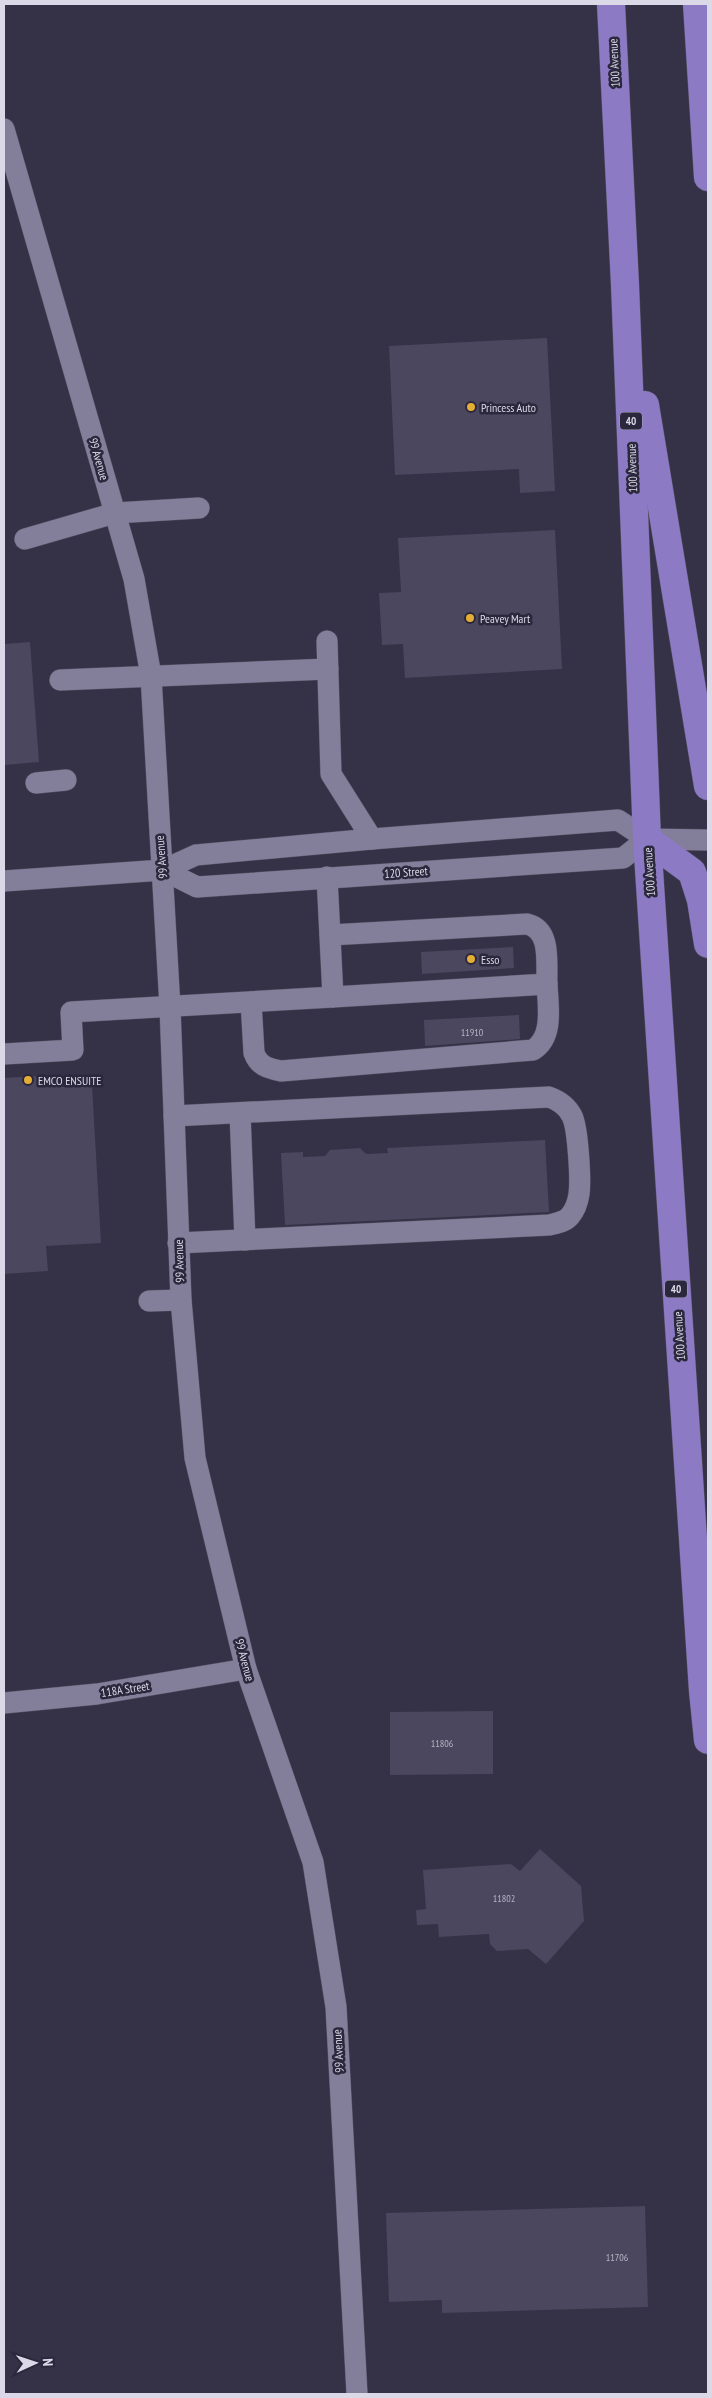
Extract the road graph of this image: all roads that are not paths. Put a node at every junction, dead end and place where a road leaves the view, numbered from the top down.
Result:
1 (611, 4) edge
2 (698, 4) edge
3 (4, 129) edge
4 (8, 161) edge
5 (708, 178) edge
6 (625, 285) junction
7 (200, 508) dead end
8 (115, 513) junction
9 (25, 539) dead end
10 (327, 641) dead end
11 (328, 668) junction
12 (151, 676) junction
13 (60, 680) dead end
14 (66, 780) dead end
15 (36, 783) dead end
16 (708, 786) edge
17 (372, 839) junction
18 (647, 839) junction
19 (708, 840) edge
20 (163, 870) junction
21 (327, 877) junction
22 (4, 880) edge
23 (330, 935) junction
24 (708, 944) edge
25 (548, 984) junction
26 (333, 997) junction
27 (251, 1002) junction
28 (170, 1006) junction
29 (4, 1054) edge
30 (240, 1113) junction
31 (174, 1116) junction
32 (245, 1240) junction
33 (178, 1243) junction
34 (180, 1300) junction
35 (149, 1301) dead end
36 (246, 1669) junction
37 (4, 1704) edge
38 (708, 1740) edge
39 (357, 2394) edge

1 - 6 main road, 100 Avenue / 40
2 - 5 main road
3 - 4 street, 99 Avenue
4 - 8 street, 99 Avenue
6 - 16 main road
6 - 18 main road, 100 Avenue / 40
7 - 8 street
8 - 9 street
8 - 12 street, 99 Avenue
10 - 11 street
11 - 12 street
11 - 17 street
12 - 13 street
12 - 20 street, 99 Avenue
14 - 15 street
17 - 18 street, 120 Street
17 - 20 street, 120 Street
18 - 19 street
18 - 21 street, 120 Street
18 - 24 main road
18 - 38 main road, 100 Avenue / 40
20 - 21 street, 120 Street
20 - 22 street, 120 Street
20 - 28 street, 99 Avenue
21 - 23 street
23 - 25 street
23 - 26 street
25 - 26 street
25 - 27 street
26 - 27 street
27 - 28 street
28 - 29 street
28 - 31 street, 99 Avenue
30 - 31 street
30 - 32 street
30 - 32 street
31 - 33 street, 99 Avenue
32 - 33 street
33 - 34 street, 99 Avenue
34 - 35 street
34 - 36 street, 99 Avenue
36 - 37 street, 118A Street
36 - 39 street, 99 Avenue

